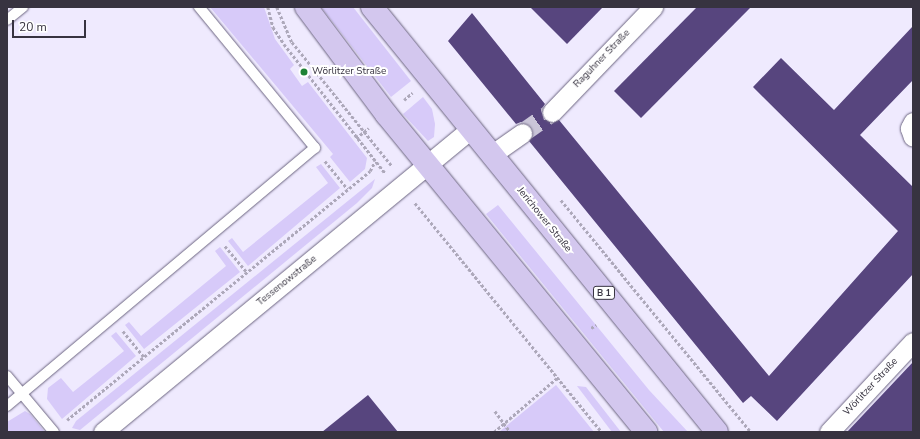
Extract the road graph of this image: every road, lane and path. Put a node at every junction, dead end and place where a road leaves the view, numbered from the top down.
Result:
1 (23, 7) edge
2 (199, 7) edge
3 (268, 7) edge
4 (277, 7) edge
5 (306, 7) edge
6 (372, 7) edge
7 (653, 7) edge
8 (7, 20) edge
9 (417, 88) dead end
10 (397, 105) dead end
11 (552, 112) tunnel mouth
12 (470, 130) junction
13 (363, 133) junction
14 (522, 133) tunnel mouth
15 (356, 138) junction
16 (315, 148) junction
17 (378, 153) dead end
18 (491, 155) junction
19 (375, 161) junction
20 (428, 165) junction
21 (381, 168) dead end
22 (348, 189) junction
23 (419, 207) dead end
24 (212, 231) junction
25 (248, 273) junction
26 (112, 317) junction
27 (913, 342) edge
28 (144, 357) junction
29 (7, 376) edge
30 (557, 378) junction
31 (21, 393) junction
32 (7, 406) edge
33 (495, 411) dead end
34 (504, 423) junction
35 (53, 432) edge
36 (103, 432) edge
37 (494, 432) edge
38 (510, 432) edge
39 (602, 432) edge
40 (646, 432) edge
41 (717, 432) edge
42 (829, 432) edge

1 - 8 lane
2 - 16 lane
3 - 15 path
4 - 13 path
5 - 20 main road
6 - 12 main road, Jerichower Straße / B 1
7 - 11 street, Raguhner Straße
9 - 10 path
12 - 18 main road, Jerichower Straße / B 1
12 - 20 street, Tessenowstraße
13 - 15 path
13 - 17 path
14 - 18 street
15 - 19 path
16 - 22 path
16 - 24 lane
18 - 41 main road, Jerichower Straße / B 1
19 - 21 path
19 - 22 path
20 - 36 street, Tessenowstraße
20 - 40 main road
22 - 25 path
23 - 30 path
24 - 25 path
24 - 26 lane
25 - 28 path
26 - 28 path
26 - 31 lane
27 - 42 street, Wörlitzer Straße
28 - 35 path
29 - 31 lane
30 - 34 path
30 - 39 path
31 - 32 lane
31 - 35 lane
33 - 34 path
34 - 37 path
34 - 38 path

